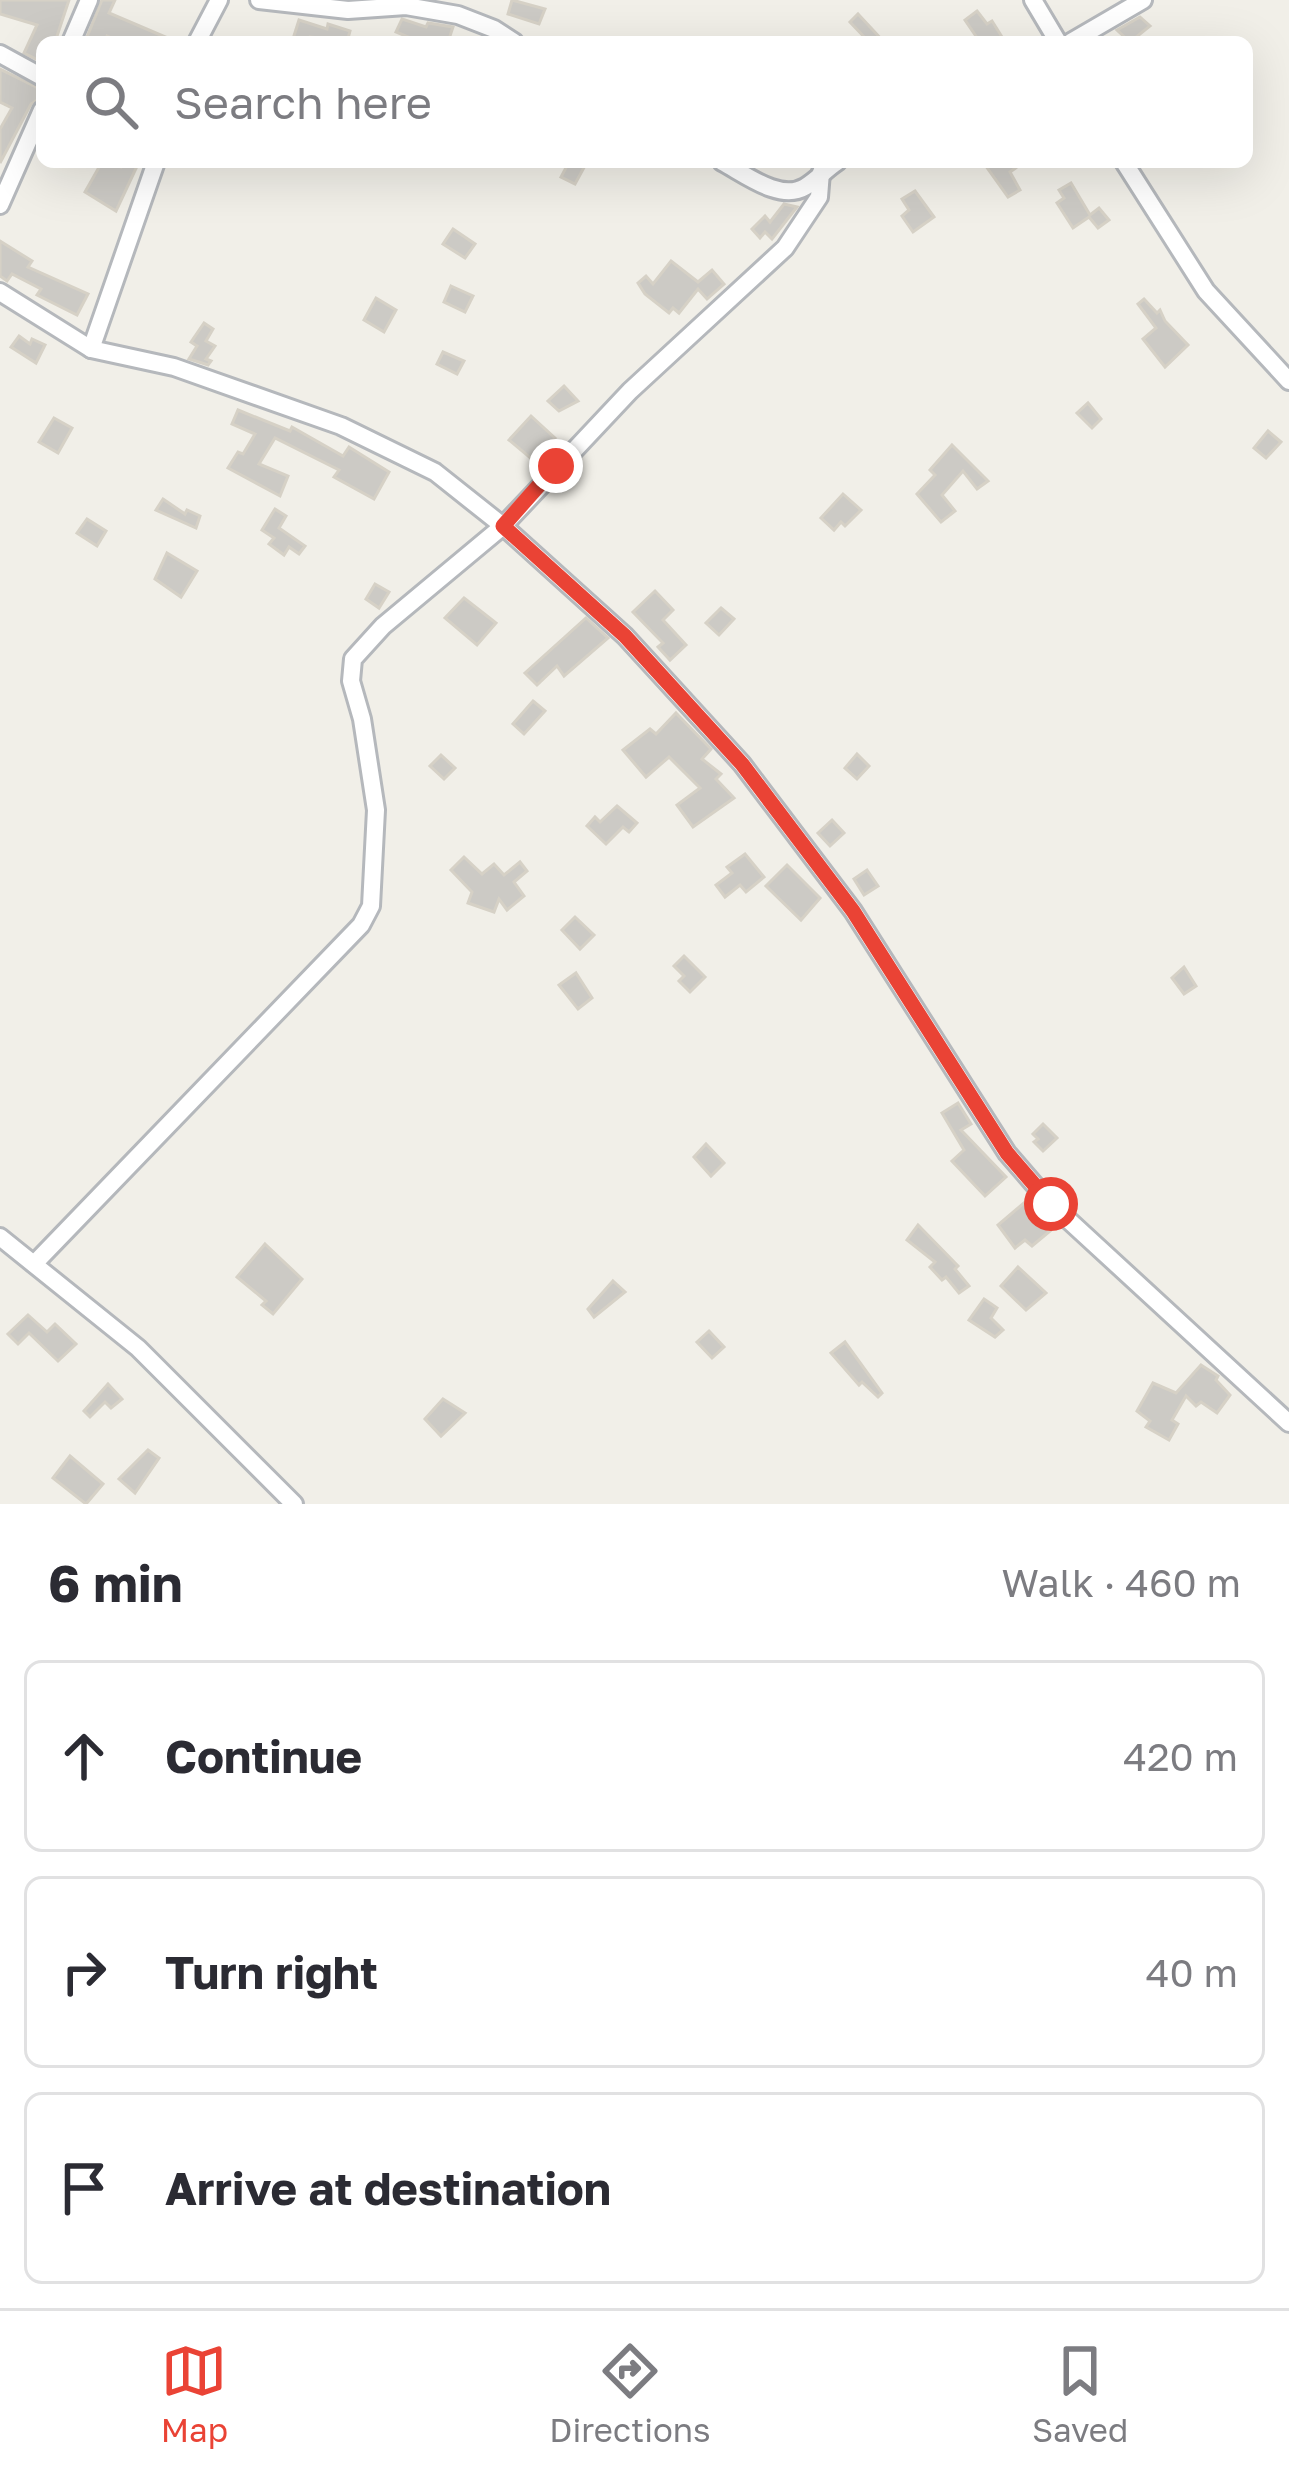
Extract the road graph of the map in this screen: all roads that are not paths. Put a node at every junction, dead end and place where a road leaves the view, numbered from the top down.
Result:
1 (88, 0) edge
2 (219, 0) edge
3 (259, 0) edge
4 (1033, 0) edge
5 (1143, 0) edge
6 (73, 36) edge
7 (200, 36) edge
8 (505, 36) edge
9 (1054, 36) edge
10 (1080, 36) edge
11 (0, 54) edge
12 (36, 74) edge
13 (36, 124) edge
14 (155, 168) edge
15 (733, 168) edge
16 (828, 168) edge
17 (829, 168) edge
18 (1128, 168) edge
19 (0, 205) edge
20 (0, 292) edge
21 (91, 350) junction
22 (1289, 381) edge
23 (503, 526) junction
24 (0, 1237) edge
25 (34, 1264) junction
26 (1289, 1424) edge
27 (294, 1504) edge

1 - 6 street
2 - 7 street
3 - 8 street
4 - 9 street
5 - 10 street
11 - 12 street
13 - 19 street
14 - 21 street
15 - 16 street
17 - 23 street
18 - 22 street
20 - 21 street
21 - 23 street
23 - 25 street
23 - 26 street
24 - 25 street
25 - 27 street

